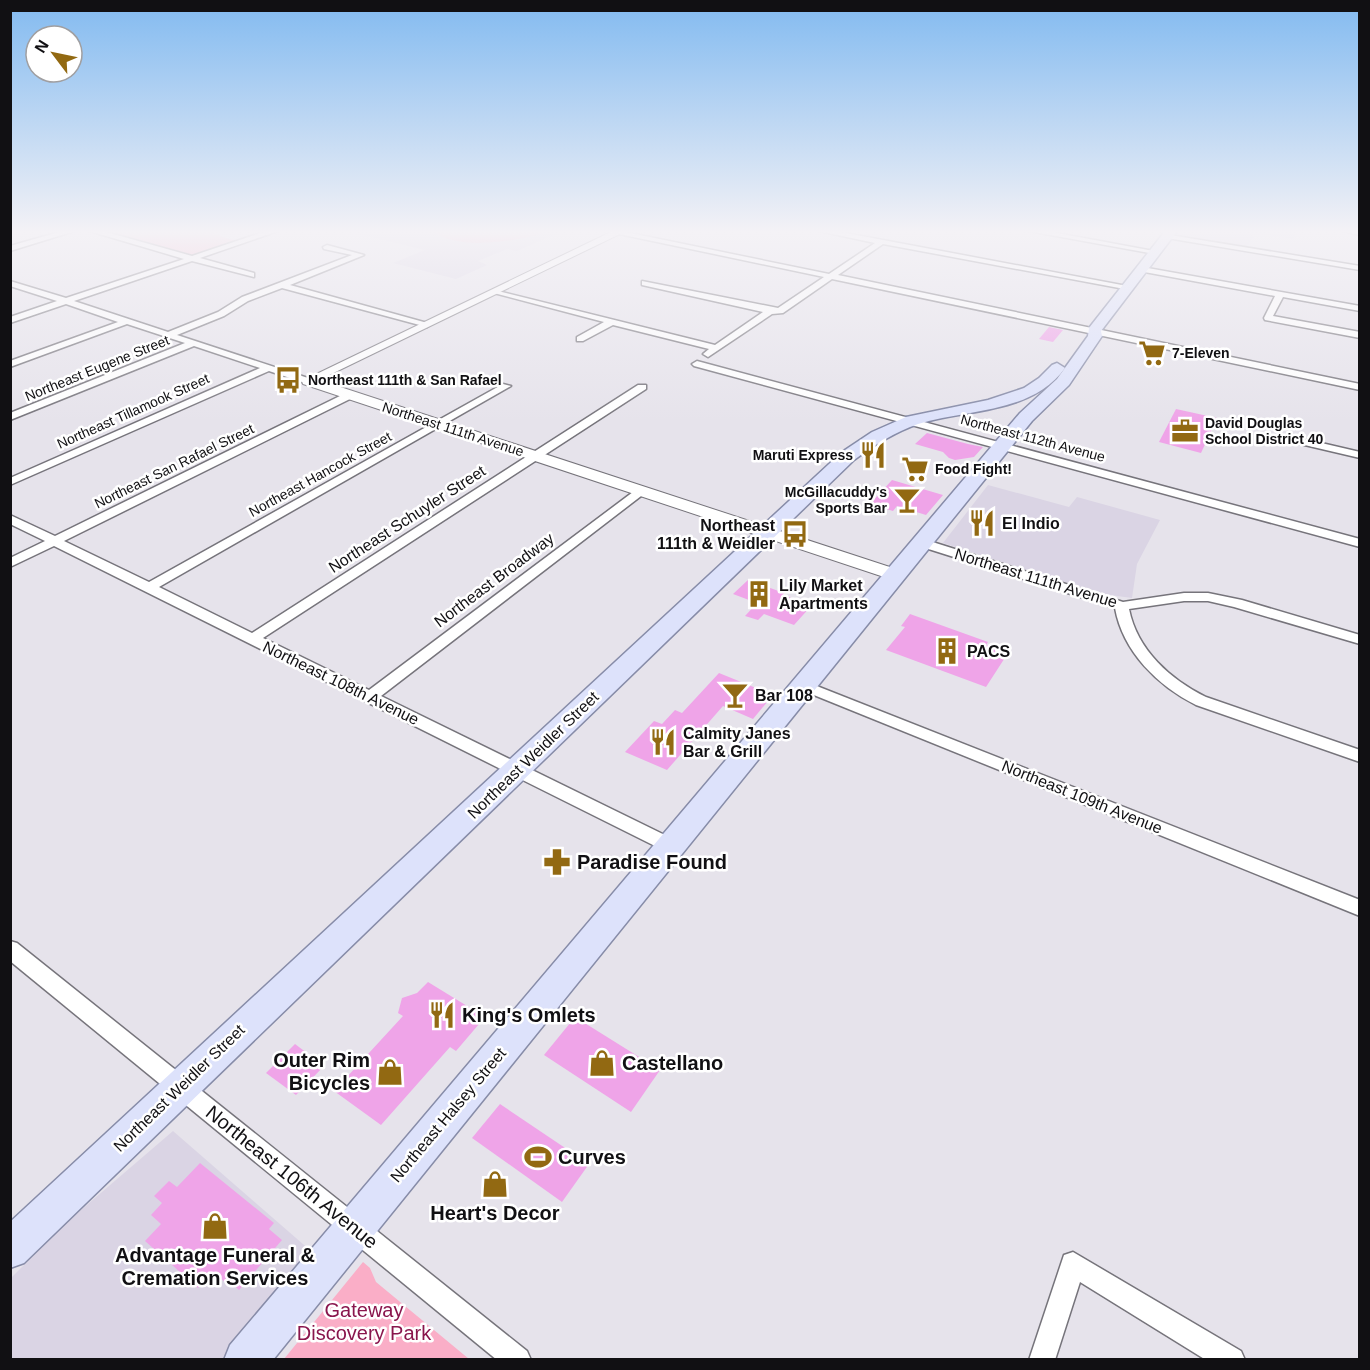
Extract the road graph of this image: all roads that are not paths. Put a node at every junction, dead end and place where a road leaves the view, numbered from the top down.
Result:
1 (45, 294) edge
2 (88, 294) edge
3 (258, 294) edge
4 (315, 294) edge
5 (490, 294) edge
6 (502, 294) edge
7 (694, 294) edge
8 (807, 294) edge
9 (914, 294) edge
10 (1122, 294) edge
11 (1274, 294) edge
12 (1280, 295) junction
13 (67, 301) junction
14 (1359, 309) edge
15 (770, 311) junction
16 (10, 320) edge
17 (128, 321) junction
18 (611, 322) junction
19 (427, 324) junction
20 (1094, 331) junction
21 (168, 334) junction
22 (1359, 335) edge
23 (580, 339) dead end
24 (194, 343) junction
25 (716, 348) junction
26 (10, 364) edge
27 (268, 368) junction
28 (308, 381) junction
29 (506, 386) dead end
30 (642, 387) dead end
31 (1359, 387) edge
32 (350, 395) junction
33 (10, 417) edge
34 (912, 421) junction
35 (439, 424) junction
36 (1300, 441) dead end
37 (1003, 445) junction
38 (1359, 455) edge
39 (535, 456) junction
40 (10, 482) edge
41 (641, 491) junction
42 (10, 519) edge
43 (767, 533) junction
44 (55, 541) junction
45 (922, 543) junction
46 (1359, 543) edge
47 (10, 563) edge
48 (896, 575) junction
49 (148, 588) junction
50 (1122, 606) junction
51 (252, 639) junction
52 (1359, 640) edge
53 (804, 686) junction
54 (369, 698) junction
55 (1359, 756) edge
56 (518, 769) junction
57 (671, 846) junction
58 (1359, 908) edge
59 (10, 949) edge
60 (180, 1086) junction
61 (355, 1227) junction
62 (10, 1249) edge
63 (245, 1359) edge
64 (518, 1359) edge
65 (1042, 1359) edge
66 (1232, 1359) edge

1 - 13 street, Northeast 111th Avenue
2 - 13 street
3 - 21 street
4 - 19 street
5 - 19 street
6 - 18 street
7 - 15 street
8 - 15 street
9 - 20 street
10 - 20 main road, Northeast Halsey Street
11 - 12 street
12 - 14 street
12 - 22 street
13 - 16 street
13 - 17 street, Northeast 111th Avenue
15 - 25 street
17 - 21 street, Northeast 111th Avenue
17 - 26 street
18 - 23 street
18 - 25 street
19 - 28 street
20 - 31 street
20 - 34 main road, Northeast Weidler Street
20 - 37 main road, Northeast Halsey Street
21 - 24 street, Northeast 111th Avenue
24 - 27 street, Northeast 111th Avenue
24 - 33 street, Northeast Eugene Street
25 - 34 street, Northeast 112th Avenue
27 - 28 street, Northeast 111th Avenue
27 - 40 street, Northeast Tillamook Street
28 - 32 street, Northeast 111th Avenue
29 - 35 street, Northeast Hancock Street
30 - 39 street, Northeast Schuyler Street
32 - 35 street, Northeast 111th Avenue
32 - 44 street, Northeast San Rafael Street
34 - 37 street, Northeast 112th Avenue
34 - 43 main road, Northeast Weidler Street
35 - 39 street, Northeast 111th Avenue
35 - 49 street, Northeast Hancock Street
36 - 38 street
37 - 45 main road, Northeast Halsey Street
37 - 46 street, Northeast 112th Avenue
39 - 41 street, Northeast 111th Avenue
39 - 51 street, Northeast Schuyler Street
41 - 43 street, Northeast 111th Avenue
41 - 54 street, Northeast Broadway
42 - 44 street, Northeast 108th Avenue
43 - 48 street, Northeast 111th Avenue
43 - 56 main road, Northeast Weidler Street
44 - 47 street, Northeast San Rafael Street
44 - 49 street, Northeast 108th Avenue
45 - 48 main road, Northeast Halsey Street
45 - 50 street, Northeast 111th Avenue
48 - 53 main road, Northeast Halsey Street
49 - 51 street, Northeast 108th Avenue
50 - 52 street, Northeast 111th Avenue
50 - 55 street
51 - 54 street, Northeast 108th Avenue
53 - 57 main road, Northeast Halsey Street
53 - 58 street, Northeast 109th Avenue
54 - 56 street, Northeast 108th Avenue
56 - 57 street, Northeast 108th Avenue
56 - 60 main road, Northeast Weidler Street
57 - 61 main road, Northeast Halsey Street
59 - 60 street, Northeast 106th Avenue
60 - 61 street, Northeast 106th Avenue
60 - 62 main road, Northeast Weidler Street
61 - 63 main road, Northeast Halsey Street
61 - 64 street, Northeast 106th Avenue
65 - 66 street

